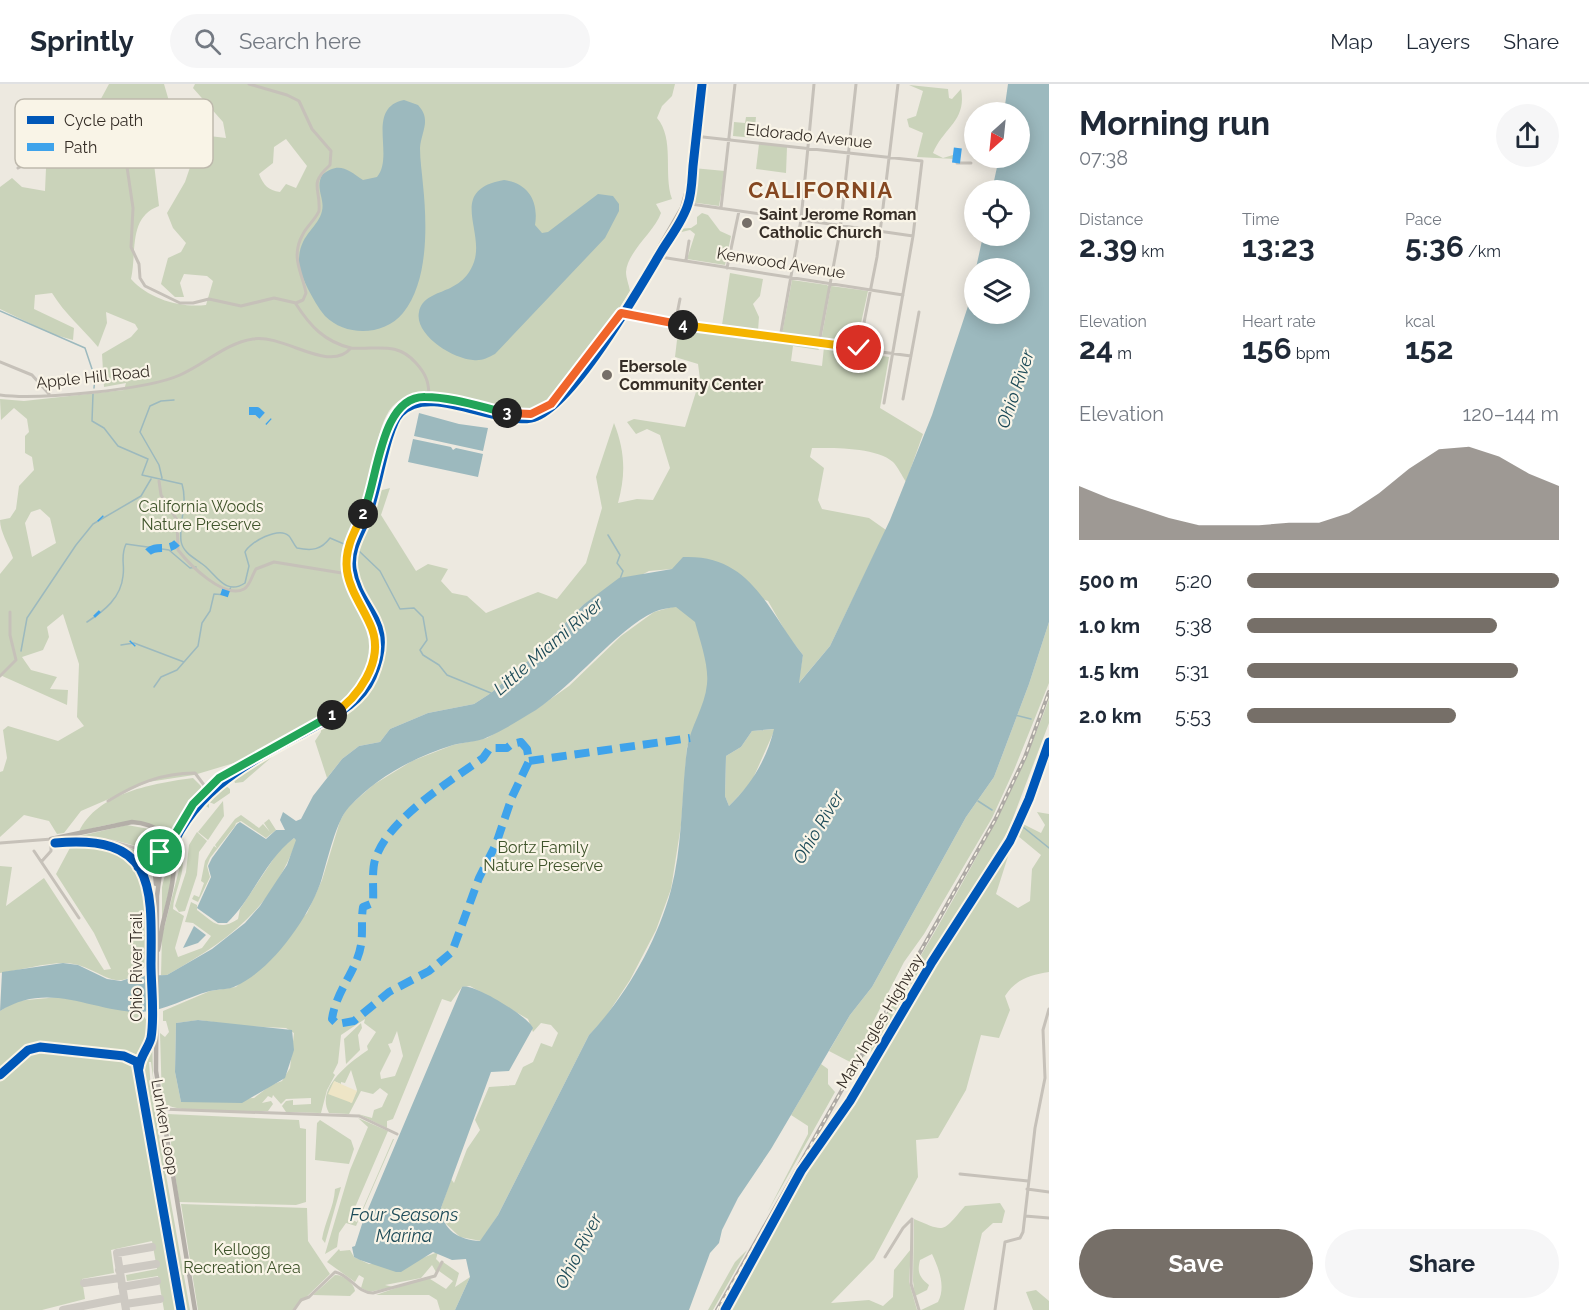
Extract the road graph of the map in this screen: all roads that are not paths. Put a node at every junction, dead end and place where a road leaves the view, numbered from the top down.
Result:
1 (249, 84) edge
2 (699, 84) edge
3 (735, 84) edge
4 (814, 84) edge
5 (856, 84) edge
6 (898, 84) edge
7 (693, 136) junction
8 (729, 140) junction
9 (809, 148) junction
10 (848, 152) junction
11 (889, 157) junction
12 (957, 163) dead end
13 (964, 164) edge
14 (128, 168) edge
15 (684, 203) junction
16 (721, 208) junction
17 (738, 211) junction
18 (801, 220) junction
19 (841, 225) junction
20 (880, 231) junction
21 (913, 236) junction
22 (688, 241) dead end
23 (654, 256) junction
24 (686, 260) junction
25 (727, 268) junction
26 (791, 278) junction
27 (830, 284) junction
28 (870, 290) junction
29 (903, 295) junction
30 (680, 299) dead end
31 (296, 303) junction
32 (919, 312) dead end
33 (621, 313) junction
34 (675, 324) junction
35 (780, 338) junction
36 (819, 343) junction
37 (351, 348) junction
38 (859, 348) junction
39 (893, 353) junction
40 (911, 356) junction
41 (0, 362) edge
42 (44, 388) junction
43 (49, 394) junction
44 (0, 395) edge
45 (41, 395) junction
46 (429, 397) junction
47 (903, 399) dead end
48 (884, 403) dead end
49 (159, 481) dead end
50 (348, 574) junction
51 (10, 612) dead end
52 (0, 676) edge
53 (1049, 742) edge
54 (207, 789) junction
55 (108, 801) dead end
56 (51, 839) junction
57 (0, 843) edge
58 (168, 846) junction
59 (142, 849) junction
60 (34, 851) dead end
61 (149, 852) junction
62 (164, 856) junction
63 (42, 861) junction
64 (157, 896) junction
65 (79, 918) dead end
66 (155, 959) junction
67 (1049, 1009) edge
68 (160, 1109) junction
69 (397, 1134) dead end
70 (960, 1173) dead end
71 (1028, 1181) junction
72 (1027, 1189) junction
73 (1049, 1192) edge
74 (1024, 1216) junction
75 (1049, 1218) edge
76 (885, 1257) dead end
77 (442, 1262) dead end
78 (195, 1310) edge
79 (294, 1310) edge
80 (725, 1310) edge
81 (919, 1310) edge
82 (995, 1310) edge

1 - 31 street
2 - 7 main road
3 - 8 street
4 - 9 street
5 - 10 street
6 - 11 street
7 - 8 street, Eldorado Avenue
7 - 15 main road
8 - 9 street, Eldorado Avenue
8 - 16 street
9 - 10 street, Eldorado Avenue
9 - 18 street
10 - 11 street, Eldorado Avenue
10 - 19 street
11 - 20 street
11 - 21 street, Eldorado Avenue
12 - 13 street
14 - 31 street
15 - 16 street
15 - 23 main road
16 - 17 street
17 - 18 street
17 - 25 street
18 - 19 street
18 - 26 street
19 - 20 street
19 - 27 street
20 - 21 street
20 - 28 street
21 - 29 street
22 - 24 street
23 - 24 street, Kenwood Avenue
23 - 33 main road
24 - 25 street, Kenwood Avenue
25 - 26 street, Kenwood Avenue
26 - 27 street, Kenwood Avenue
26 - 35 street
27 - 28 street, Kenwood Avenue
27 - 36 street
28 - 29 street, Kenwood Avenue
28 - 38 street
29 - 39 street
30 - 34 street
31 - 37 street
32 - 40 street
33 - 34 street
33 - 46 main road
34 - 35 street
35 - 36 street
36 - 38 street
37 - 43 street, Apple Hill Road
37 - 46 street, Apple Hill Road
38 - 39 street
39 - 40 street
39 - 48 street
40 - 47 street
41 - 42 street
42 - 43 street
42 - 45 street
43 - 45 street, Apple Hill Road
44 - 45 street, Apple Hill Road
46 - 50 main road
49 - 50 street
50 - 54 main road
51 - 52 street
53 - 80 street, Mary Ingles Highway
54 - 55 street
54 - 58 main road
56 - 57 street
56 - 59 street
56 - 63 street
56 - 66 main road
58 - 61 street
58 - 62 main road
59 - 61 street
59 - 64 main road
60 - 63 street
61 - 62 street
62 - 64 main road
63 - 65 street
64 - 66 main road
66 - 68 main road
67 - 71 street
68 - 69 street
68 - 78 main road
70 - 71 street
71 - 72 street
72 - 73 street
72 - 74 street
74 - 75 street
74 - 82 street
76 - 81 street
77 - 79 street

